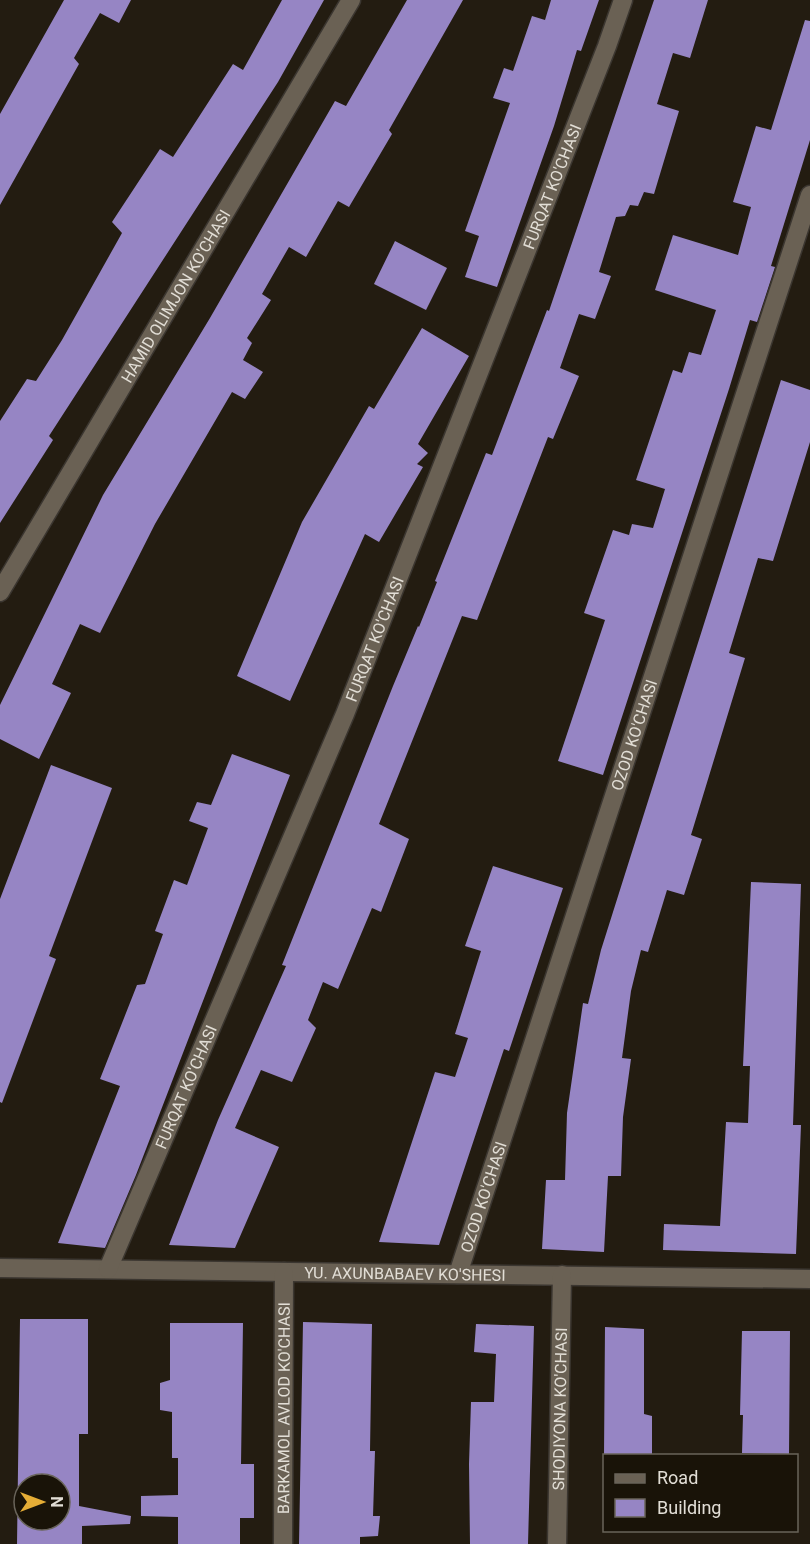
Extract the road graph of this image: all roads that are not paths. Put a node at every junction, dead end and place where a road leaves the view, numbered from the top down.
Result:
1 (351, 0) edge
2 (623, 0) edge
3 (810, 195) edge
4 (0, 592) edge
5 (0, 1268) edge
6 (108, 1269) junction
7 (284, 1272) junction
8 (458, 1274) junction
9 (562, 1275) junction
10 (810, 1279) edge
11 (283, 1544) edge
12 (557, 1544) edge

1 - 4 street, HAMID OLIMJON KO'CHASI
2 - 6 street, FURQAT KO'CHASI
3 - 8 street, OZOD KO'CHASI
5 - 6 street, YU. AXUNBABAEV KO'SHESI
6 - 7 street, YU. AXUNBABAEV KO'SHESI
7 - 8 street, YU. AXUNBABAEV KO'SHESI
7 - 11 street, BARKAMOL AVLOD KO'CHASI
8 - 9 street, YU. AXUNBABAEV KO'SHESI
9 - 10 street, YU. AXUNBABAEV KO'SHESI
9 - 12 street, SHODIYONA KO'CHASI

